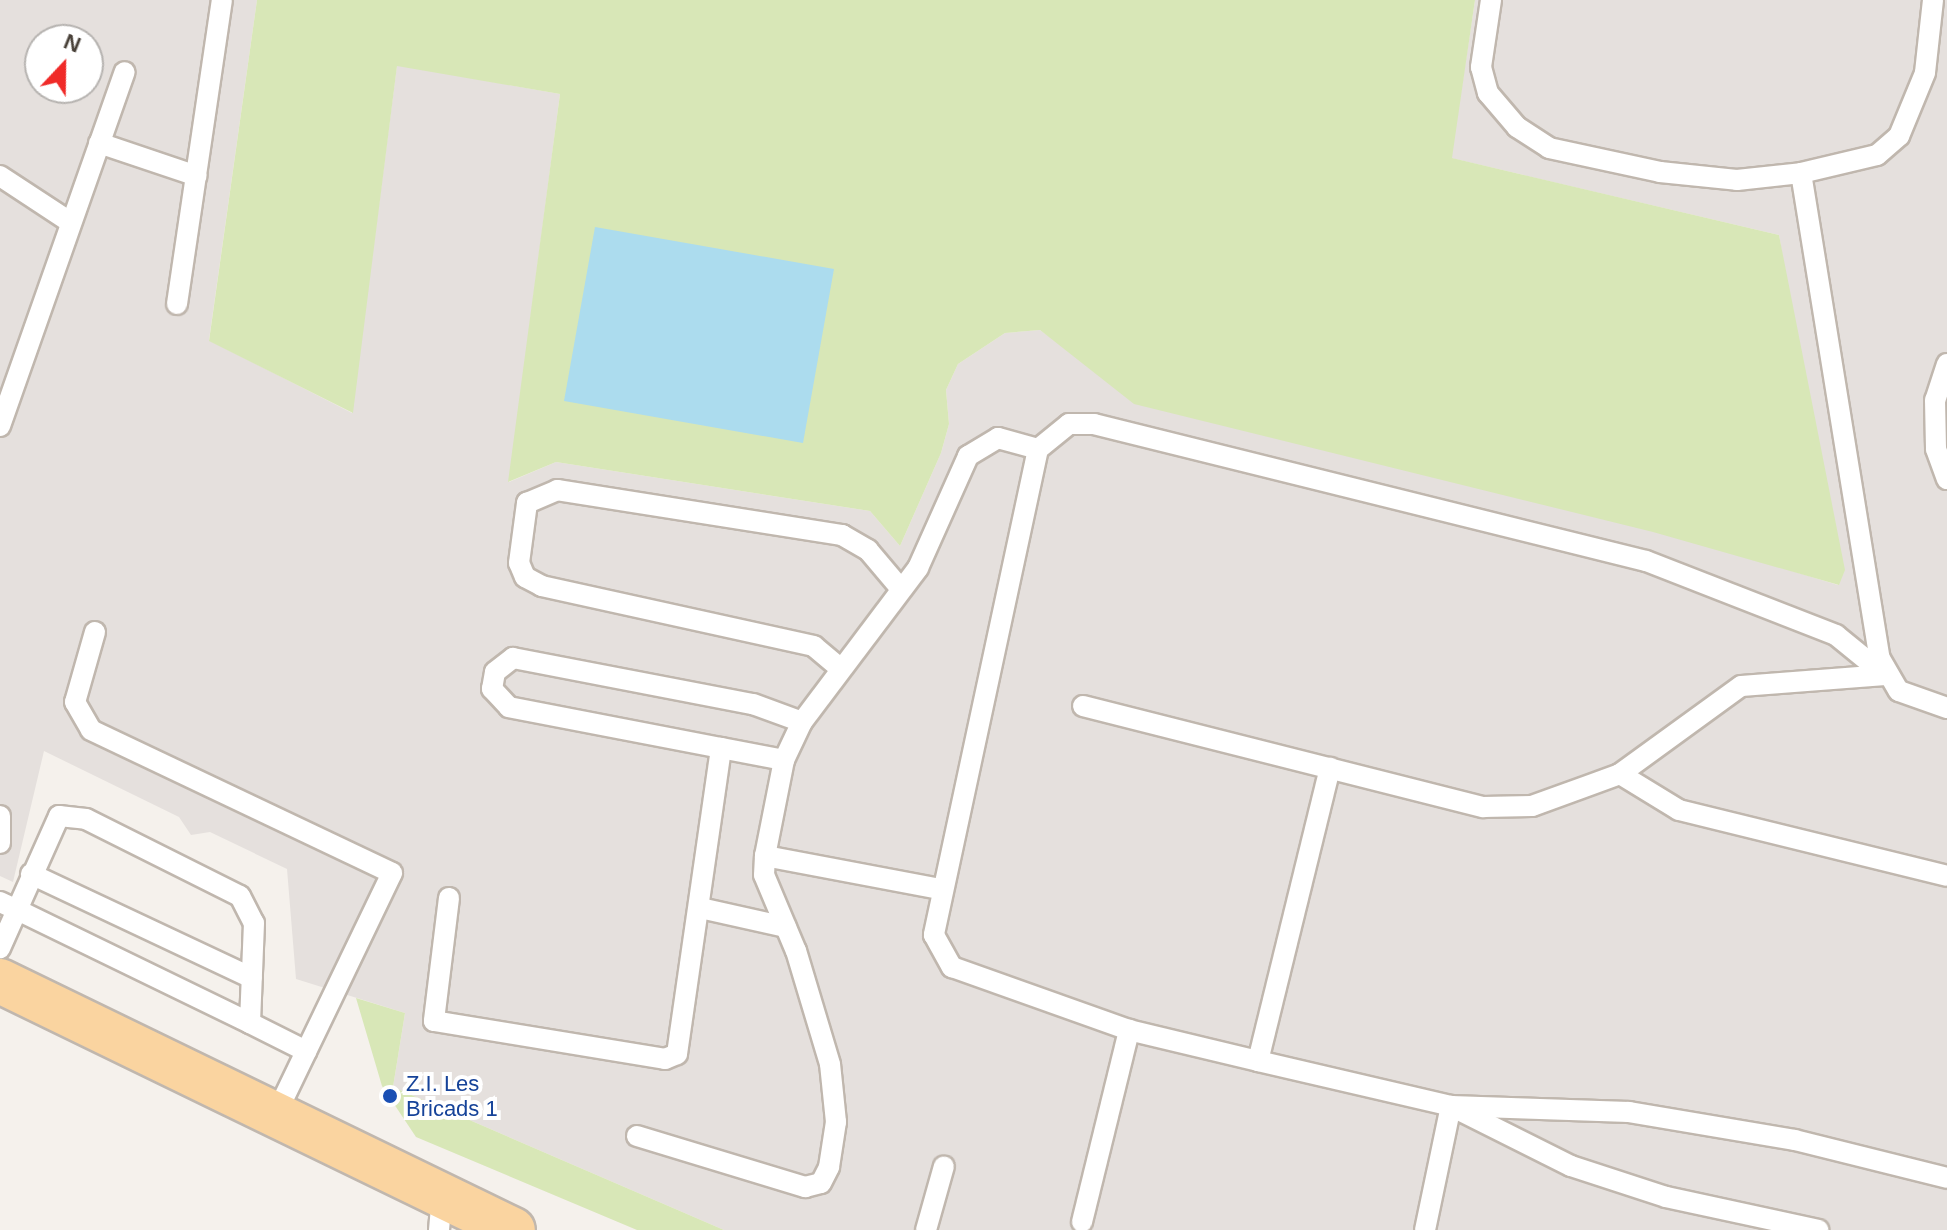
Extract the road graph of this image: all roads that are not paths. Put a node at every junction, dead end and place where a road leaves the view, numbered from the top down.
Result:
1 (222, 0) edge
2 (1491, 0) edge
3 (1933, 0) edge
4 (125, 72) dead end
5 (99, 143) junction
6 (1801, 173) junction
7 (0, 176) edge
8 (197, 176) junction
9 (70, 222) junction
10 (177, 304) dead end
11 (1947, 364) edge
12 (0, 426) edge
13 (1038, 449) junction
14 (1947, 479) edge
15 (901, 589) junction
16 (95, 632) dead end
17 (841, 669) junction
18 (1885, 675) junction
19 (1083, 706) dead end
20 (1947, 708) edge
21 (802, 722) junction
22 (721, 748) junction
23 (784, 760) junction
24 (1330, 768) junction
25 (1620, 774) junction
26 (0, 816) edge
27 (0, 843) edge
28 (765, 856) junction
29 (31, 874) junction
30 (1947, 876) edge
31 (940, 889) junction
32 (449, 898) dead end
33 (8, 906) edge
34 (700, 908) junction
35 (786, 927) junction
36 (0, 948) edge
37 (252, 978) junction
38 (0, 981) edge
39 (250, 1023) junction
40 (1129, 1030) junction
41 (306, 1051) junction
42 (1258, 1061) junction
43 (1451, 1106) junction
44 (276, 1114) junction
45 (637, 1136) dead end
46 (944, 1166) dead end
47 (1947, 1178) edge
48 (440, 1211) edge
49 (1082, 1222) dead end
50 (513, 1230) edge
51 (551, 1230) edge
52 (926, 1230) edge
53 (1425, 1230) edge
54 (1818, 1230) edge

1 - 8 lane
2 - 6 lane
3 - 6 lane
4 - 5 lane
5 - 8 lane
5 - 9 lane
6 - 18 lane
7 - 9 lane
8 - 10 lane
9 - 12 lane
11 - 14 lane
13 - 15 lane
13 - 18 lane
13 - 31 lane
15 - 17 lane
15 - 17 lane
16 - 41 lane
17 - 21 lane
18 - 20 lane
18 - 25 lane
19 - 24 lane
21 - 22 lane
21 - 23 lane
22 - 23 lane
22 - 34 lane
23 - 28 lane
24 - 25 lane
24 - 42 lane
25 - 30 lane
26 - 27 lane
28 - 31 lane
28 - 35 lane
29 - 33 lane
29 - 37 lane
29 - 37 lane
31 - 40 lane
32 - 34 lane
33 - 36 lane
33 - 39 lane
34 - 35 lane
35 - 45 lane
37 - 39 lane
38 - 44 main road
39 - 41 lane
40 - 42 lane
40 - 49 lane
41 - 44 lane
42 - 43 lane
43 - 47 lane
43 - 53 lane
43 - 54 lane
44 - 48 main road
46 - 52 lane
48 - 50 main road
48 - 51 main road

